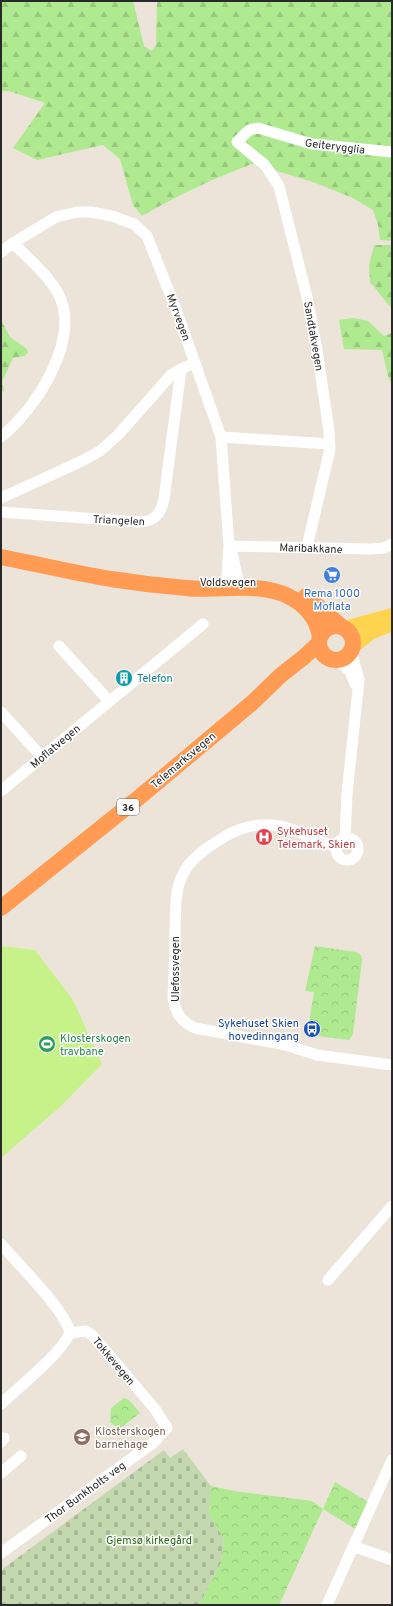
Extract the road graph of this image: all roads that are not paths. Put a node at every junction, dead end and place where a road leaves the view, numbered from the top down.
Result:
1 (237, 142) joint
2 (392, 152) edge
3 (13, 243) junction
4 (1, 252) edge
5 (195, 363) junction
6 (181, 369) junction
7 (221, 436) junction
8 (1, 437) edge
9 (330, 444) junction
10 (1, 498) edge
11 (1, 512) edge
12 (392, 544) edge
13 (228, 546) junction
14 (307, 547) junction
15 (1, 557) edge
16 (233, 583) junction
17 (392, 615) edge
18 (203, 624) dead end
19 (392, 624) edge
20 (343, 627) junction
21 (319, 640) junction
22 (59, 646) dead end
23 (352, 649) junction
24 (334, 660) junction
25 (358, 694) junction
26 (108, 700) junction
27 (252, 702) junction
28 (1, 712) edge
29 (42, 756) junction
30 (1, 790) edge
31 (345, 838) junction
32 (336, 846) junction
33 (1, 908) edge
34 (392, 1065) edge
35 (392, 1206) edge
36 (1, 1244) edge
37 (328, 1280) dead end
38 (70, 1333) junction
39 (1, 1404) edge
40 (167, 1428) joint
41 (21, 1456) dead end
42 (392, 1460) edge
43 (1, 1473) edge
44 (353, 1546) junction
45 (1, 1553) edge
46 (392, 1560) edge
47 (327, 1605) edge

1 - 2 street, Geiterygglia
1 - 9 street, Sandtakvegen
3 - 4 street, Myrvegen
3 - 5 street, Myrvegen
3 - 8 street
5 - 6 street
5 - 7 street, Myrvegen
6 - 10 street
6 - 11 street, Triangelen
7 - 9 street
7 - 13 street, Myrvegen
9 - 14 street, Sandtakvegen
12 - 14 street, Maribakkane
13 - 14 street, Maribakkane
13 - 16 street, Myrvegen
15 - 16 highway, Voldsvegen
16 - 20 highway, Voldsvegen
16 - 21 highway, Voldsvegen
17 - 20 main road
18 - 26 street, Moflatvegen
19 - 23 main road
20 - 21 highway, 36
20 - 23 highway
21 - 24 highway
21 - 27 highway, Telemarksvegen / 36
22 - 26 street
23 - 24 highway, 36
23 - 25 street
24 - 25 street
24 - 27 highway, Telemarksvegen / 36
25 - 31 street
26 - 29 street, Moflatvegen
27 - 33 highway, Telemarksvegen / 36
28 - 29 street
29 - 30 street, Moflatvegen
31 - 32 street
31 - 32 street
32 - 34 street, Ulefossvegen
35 - 37 street
36 - 38 street
38 - 39 street
38 - 40 street, Tokkevegen
40 - 45 street, Thor Bunkholts veg
41 - 43 street
42 - 44 street
44 - 46 street
44 - 47 street

